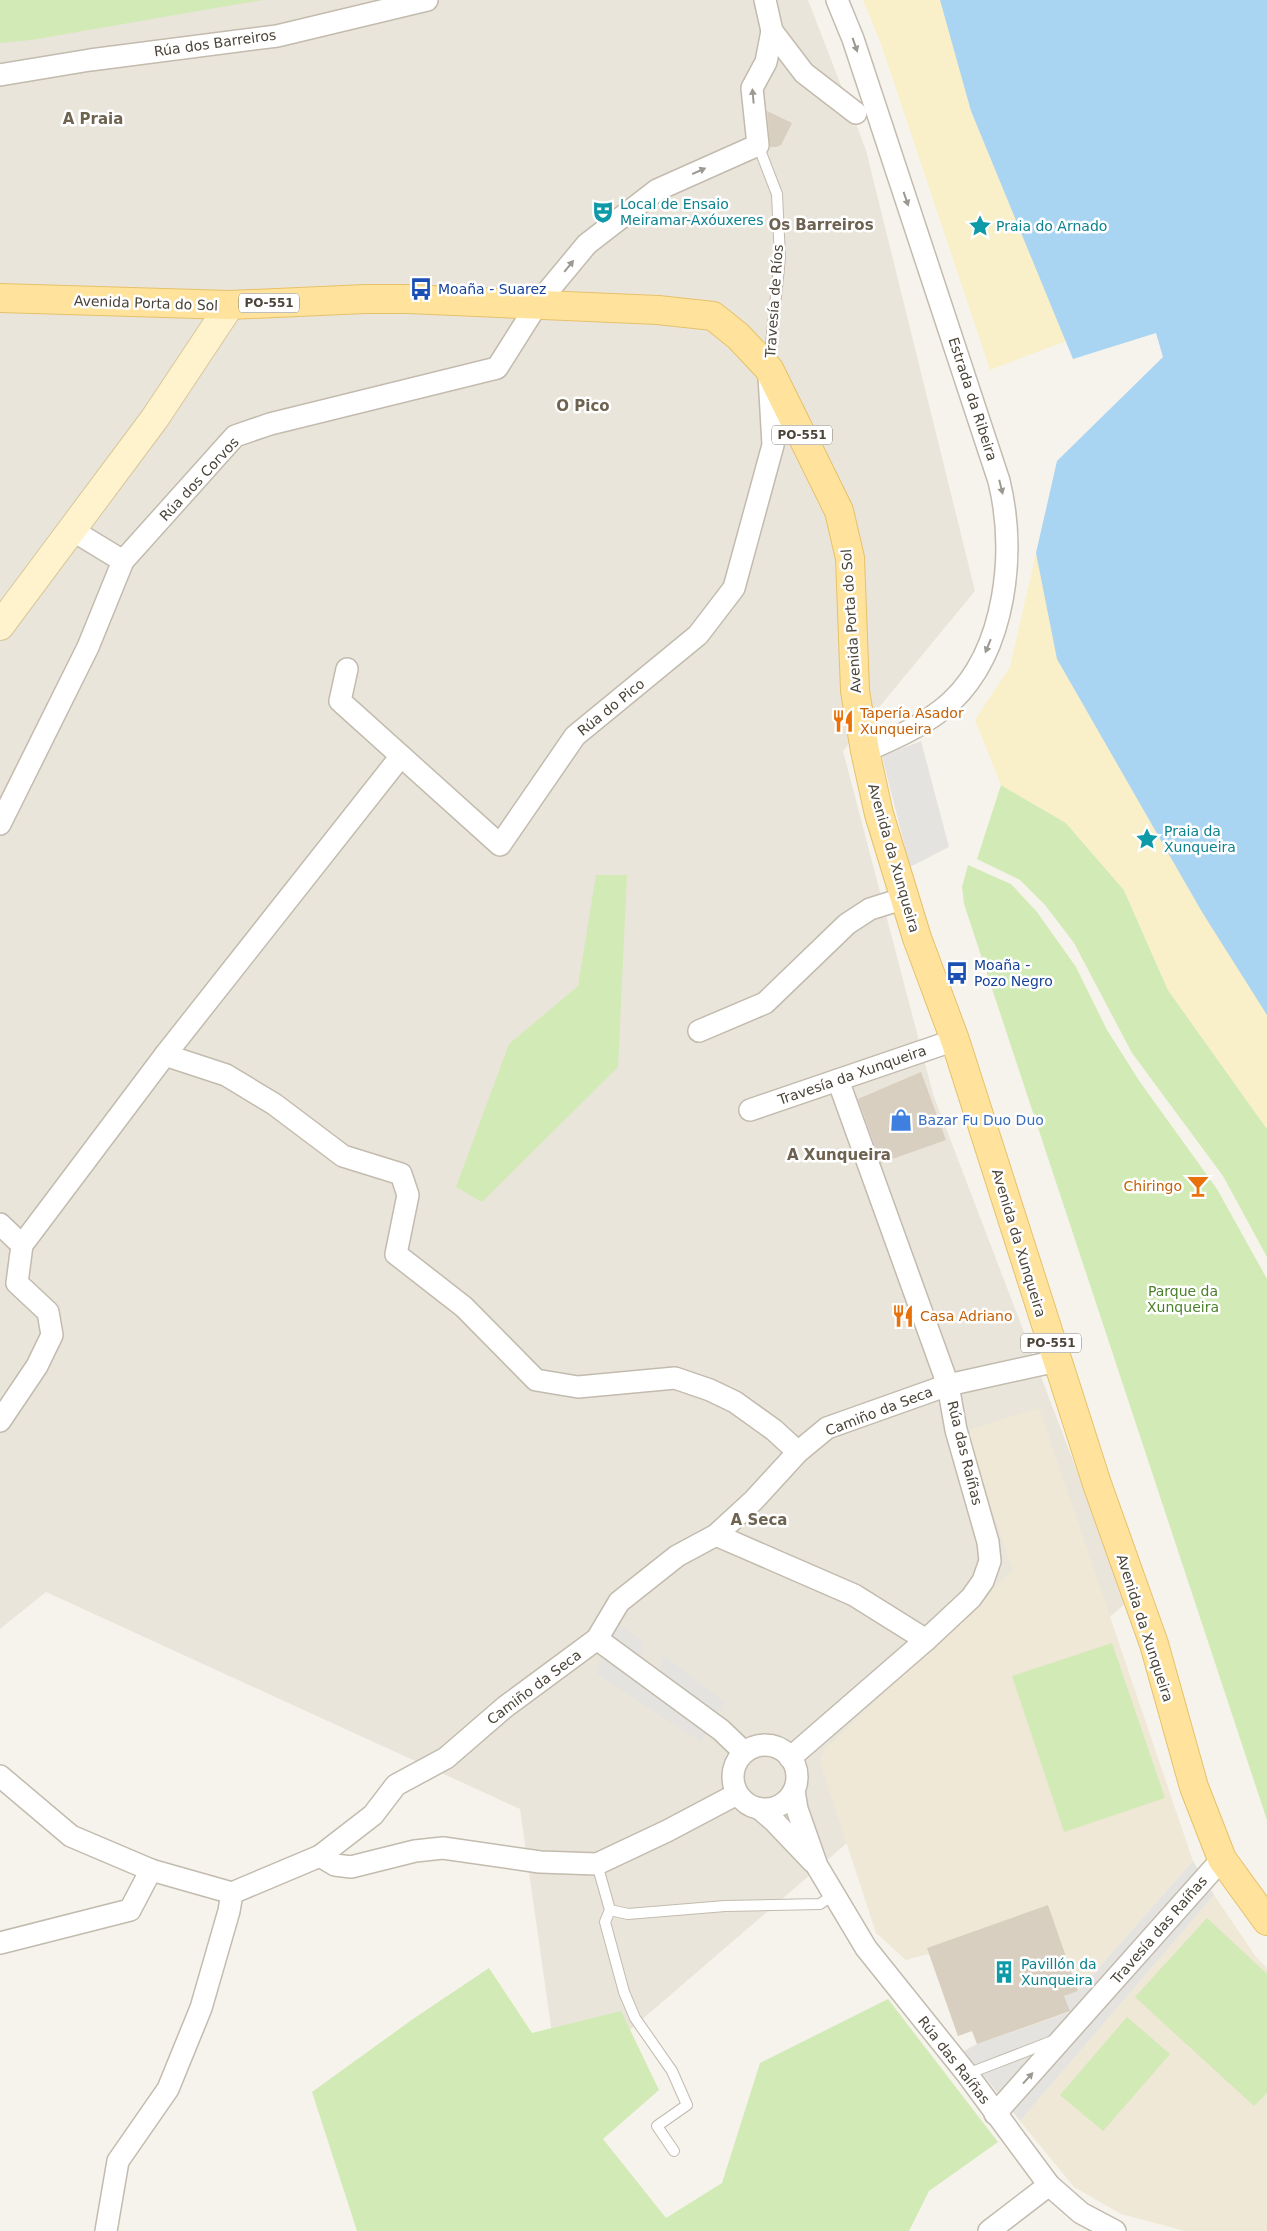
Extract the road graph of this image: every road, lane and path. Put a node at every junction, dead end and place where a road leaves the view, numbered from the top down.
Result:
1 (427, 0) edge
2 (765, 0) edge
3 (837, 0) edge
4 (772, 31) junction
5 (0, 75) edge
6 (856, 113) dead end
7 (758, 144) junction
8 (0, 298) edge
9 (538, 304) junction
10 (230, 305) junction
11 (769, 369) junction
12 (72, 530) junction
13 (123, 561) junction
14 (0, 626) edge
15 (347, 669) dead end
16 (401, 756) junction
17 (871, 756) junction
18 (0, 824) edge
19 (905, 898) junction
20 (698, 1031) dead end
21 (955, 1040) junction
22 (165, 1055) junction
23 (838, 1080) junction
24 (750, 1110) dead end
25 (0, 1224) edge
26 (22, 1245) junction
27 (1057, 1360) junction
28 (948, 1385) junction
29 (0, 1421) edge
30 (798, 1452) junction
31 (716, 1535) junction
32 (597, 1639) junction
33 (926, 1640) junction
34 (744, 1752) junction
35 (790, 1758) junction
36 (0, 1776) edge
37 (794, 1791) junction
38 (737, 1794) junction
39 (760, 1809) junction
40 (320, 1856) junction
41 (1222, 1858) junction
42 (597, 1864) junction
43 (817, 1866) junction
44 (152, 1870) junction
45 (232, 1893) junction
46 (833, 1895) junction
47 (610, 1910) junction
48 (1267, 1922) edge
49 (0, 1943) edge
50 (1066, 2036) junction
51 (967, 2074) junction
52 (995, 2114) junction
53 (674, 2151) dead end
54 (1049, 2185) junction
55 (106, 2231) edge
56 (989, 2231) edge
57 (1115, 2231) edge

1 - 5 street, Rúa dos Barreiros
2 - 4 street
3 -> 17 street, Estrada da Ribeira
4 - 6 street
7 -> 4 street, Travesía de Ríos
9 -> 7 street, Rúa dos Corvos
7 - 11 lane, Travesía de Ríos
8 - 10 main road, Avenida Porta do Sol / PO-551
9 - 10 main road, Avenida Porta do Sol / PO-551
9 - 11 main road, Avenida Porta do Sol / PO-551
9 - 13 street, Rúa dos Corvos
10 - 12 street
11 - 16 street, Rúa do Pico
11 - 17 main road, Avenida Porta do Sol / PO-551
12 - 13 street
12 - 14 street
13 - 18 street, Rúa dos Corvos
15 - 16 street, Rúa do Pico
16 - 22 street
17 - 19 main road, Avenida da Xunqueira / PO-551
19 - 20 street
19 - 21 main road, Avenida da Xunqueira / PO-551
21 - 23 street, Travesía da Xunqueira
21 - 27 main road, Avenida da Xunqueira / PO-551
22 - 26 street
22 - 30 street
23 - 24 street, Travesía da Xunqueira
23 - 28 street, Rúa das Raíñas
25 - 26 street
26 - 29 street
27 - 28 street, Camiño da Seca
27 - 41 main road, Avenida da Xunqueira / PO-551
28 - 30 street, Camiño da Seca
28 - 33 street, Rúa das Raíñas
30 - 31 street, Camiño da Seca
31 - 32 street, Camiño da Seca
31 - 33 street
32 - 34 street
32 - 40 street, Camiño da Seca
33 - 35 street, Rúa das Raíñas
34 - 35 street
34 - 38 street
35 - 37 street
36 - 44 street
37 - 39 street
37 - 43 street, Rúa das Raíñas
38 - 39 street
38 - 42 street
39 - 43 street, Rúa das Raíñas
40 - 42 street
40 - 45 street, Camiño da Seca
41 - 48 main road, Avenida da Xunqueira / PO-551
41 - 50 street, Travesía das Raíñas
42 - 47 lane
43 - 46 street, Rúa das Raíñas
44 - 45 street
44 - 49 street
45 - 55 street
46 - 47 lane
46 - 51 street, Rúa das Raíñas
47 - 53 lane
50 - 51 lane
52 -> 50 street, Travesía das Raíñas
51 - 52 street, Rúa das Raíñas
52 - 54 street, Rúa das Raíñas
54 - 56 street
54 - 57 street, Rúa das Raíñas

